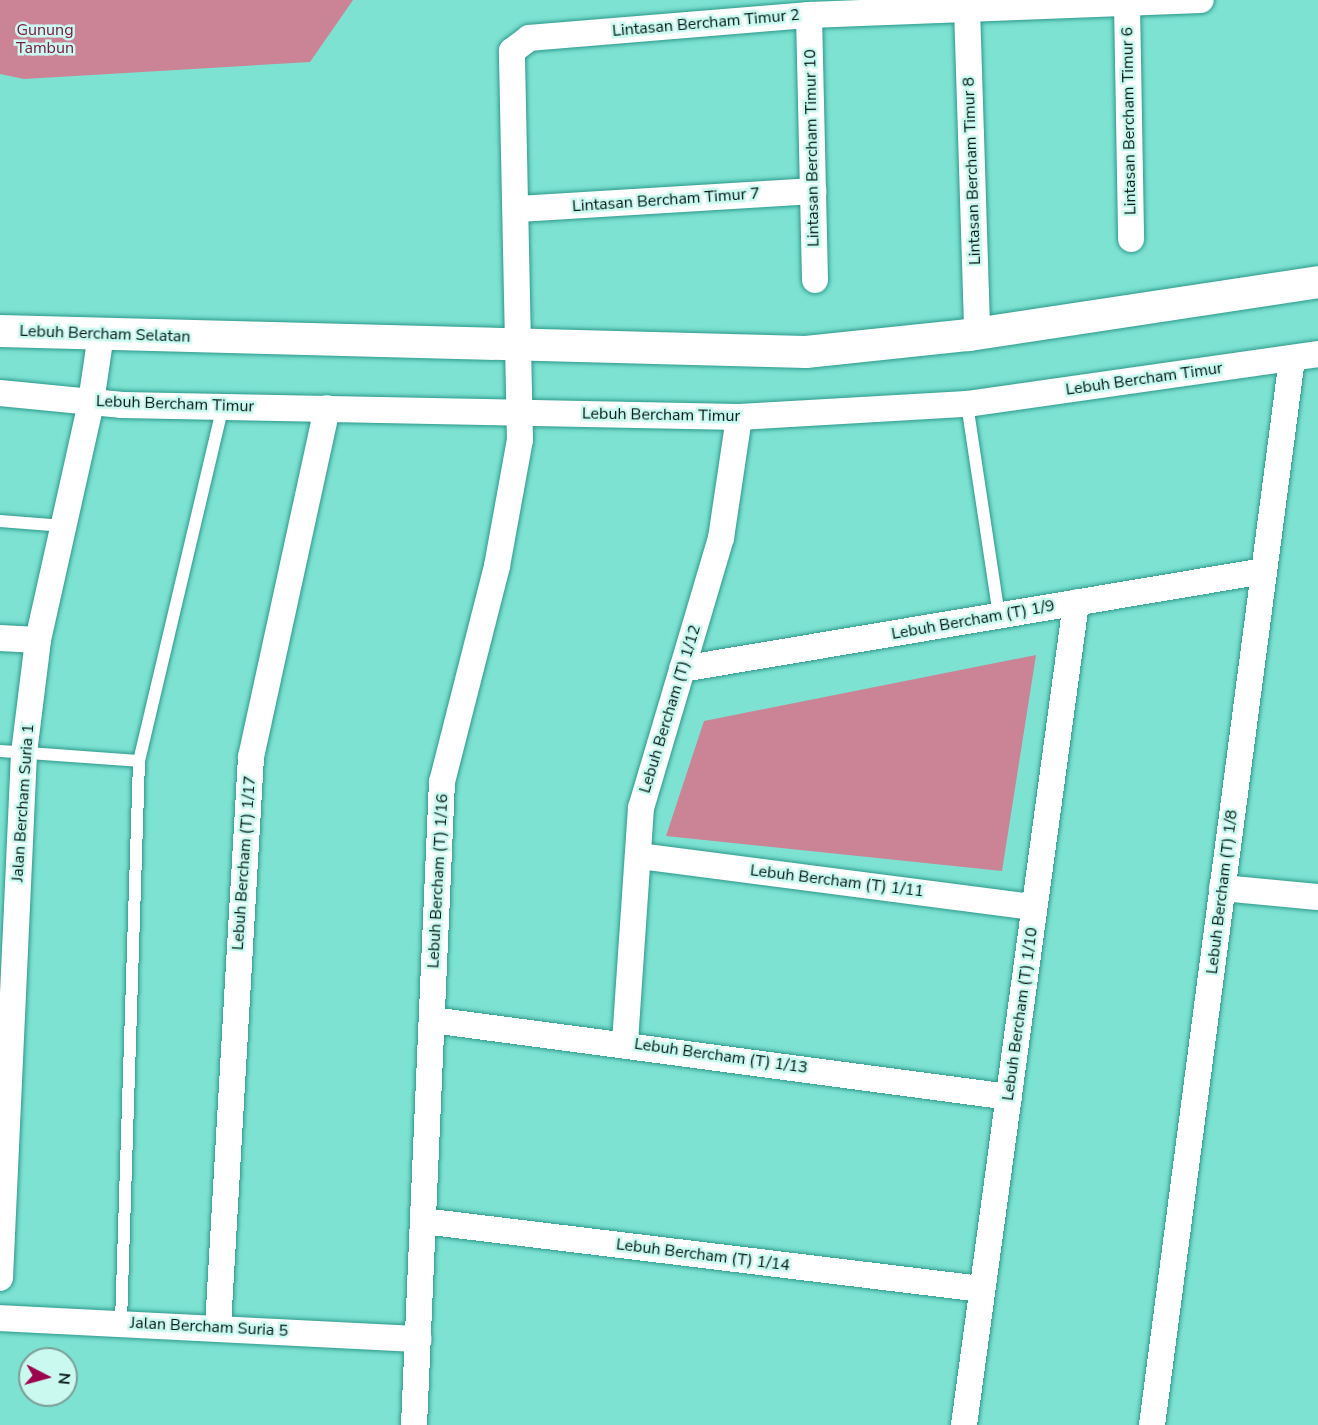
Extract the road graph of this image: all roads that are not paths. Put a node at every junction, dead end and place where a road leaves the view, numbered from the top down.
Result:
1 (1201, 0) edge
2 (1100, 2) edge
3 (1127, 3) junction
4 (967, 8) junction
5 (808, 15) junction
6 (813, 191) junction
7 (519, 209) junction
8 (1131, 239) dead end
9 (815, 280) dead end
10 (1318, 282) edge
11 (0, 331) edge
12 (977, 333) junction
13 (101, 334) junction
14 (521, 345) junction
15 (1318, 354) edge
16 (1292, 358) junction
17 (0, 393) edge
18 (91, 402) junction
19 (967, 404) junction
20 (223, 406) junction
21 (327, 408) junction
22 (520, 412) junction
23 (740, 417) junction
24 (0, 521) edge
25 (64, 526) junction
26 (1264, 571) junction
27 (1076, 603) junction
28 (999, 616) junction
29 (0, 638) edge
30 (38, 640) junction
31 (682, 669) junction
32 (12, 752) edge
33 (140, 761) junction
34 (640, 856) junction
35 (9, 864) edge
36 (1222, 888) junction
37 (1318, 897) edge
38 (1034, 906) junction
39 (432, 1020) junction
40 (625, 1042) junction
41 (1008, 1096) junction
42 (3, 1104) edge
43 (423, 1221) junction
44 (0, 1278) edge
45 (982, 1289) junction
46 (0, 1318) edge
47 (122, 1322) junction
48 (218, 1326) junction
49 (418, 1339) junction
50 (414, 1425) edge
51 (964, 1425) edge
52 (1152, 1425) edge

1 - 3 street, Lintasan Bercham Timur 2
2 - 3 street, Lintasan Bercham Timur 2
2 - 4 street, Lintasan Bercham Timur 2
3 - 8 street, Lintasan Bercham Timur 6
4 - 5 street, Lintasan Bercham Timur 2
4 - 12 street, Lintasan Bercham Timur 8
5 - 6 street, Lintasan Bercham Timur 10
5 - 7 street, Lintasan Bercham Timur 2
6 - 7 street, Lintasan Bercham Timur 7
6 - 9 street, Lintasan Bercham Timur 10
7 - 14 street, Lintasan Bercham Timur 2
10 - 12 street
11 - 13 street, Lebuh Bercham Selatan
12 - 14 street
13 - 14 street, Lebuh Bercham Selatan
13 - 18 street, Jalan Bercham Suria 1
14 - 22 street, Lebuh Bercham (T) 1/16
15 - 16 street, Lebuh Bercham Timur
16 - 19 street, Lebuh Bercham Timur
16 - 26 street, Lebuh Bercham (T) 1/8
17 - 18 street, Lebuh Bercham Timur
18 - 20 street, Lebuh Bercham Timur
18 - 25 street, Jalan Bercham Suria 1
19 - 23 street, Lebuh Bercham Timur
19 - 28 lane
20 - 21 street, Lebuh Bercham Timur
20 - 33 lane
21 - 22 street, Lebuh Bercham Timur
21 - 48 street, Lebuh Bercham (T) 1/17
22 - 23 street, Lebuh Bercham Timur
22 - 39 street, Lebuh Bercham (T) 1/16
23 - 31 street, Lebuh Bercham (T) 1/12
24 - 25 lane
25 - 30 street, Jalan Bercham Suria 1
26 - 27 street, Lebuh Bercham (T) 1/9
26 - 36 street, Lebuh Bercham (T) 1/8
27 - 28 street, Lebuh Bercham (T) 1/9
27 - 38 street, Lebuh Bercham (T) 1/10
28 - 31 street, Lebuh Bercham (T) 1/9
29 - 30 street
30 - 32 street, Jalan Bercham Suria 1
31 - 34 street, Lebuh Bercham (T) 1/12
32 - 33 lane
32 - 35 street, Jalan Bercham Suria 1
33 - 47 lane
34 - 38 street, Lebuh Bercham (T) 1/11
34 - 40 street, Lebuh Bercham (T) 1/12
35 - 42 street, Jalan Bercham Suria 1
36 - 37 street
36 - 52 street, Lebuh Bercham (T) 1/8
38 - 41 street, Lebuh Bercham (T) 1/10
39 - 40 street, Lebuh Bercham (T) 1/13
39 - 43 street, Lebuh Bercham (T) 1/16
40 - 41 street, Lebuh Bercham (T) 1/13
41 - 45 street, Lebuh Bercham (T) 1/10
42 - 44 street, Jalan Bercham Suria 1
43 - 45 street, Lebuh Bercham (T) 1/14
43 - 49 street, Lebuh Bercham (T) 1/16
45 - 51 street, Lebuh Bercham (T) 1/10
46 - 47 street, Jalan Bercham Suria 5
47 - 48 street, Jalan Bercham Suria 5
48 - 49 street, Jalan Bercham Suria 5
49 - 50 street, Lebuh Bercham (T) 1/16

